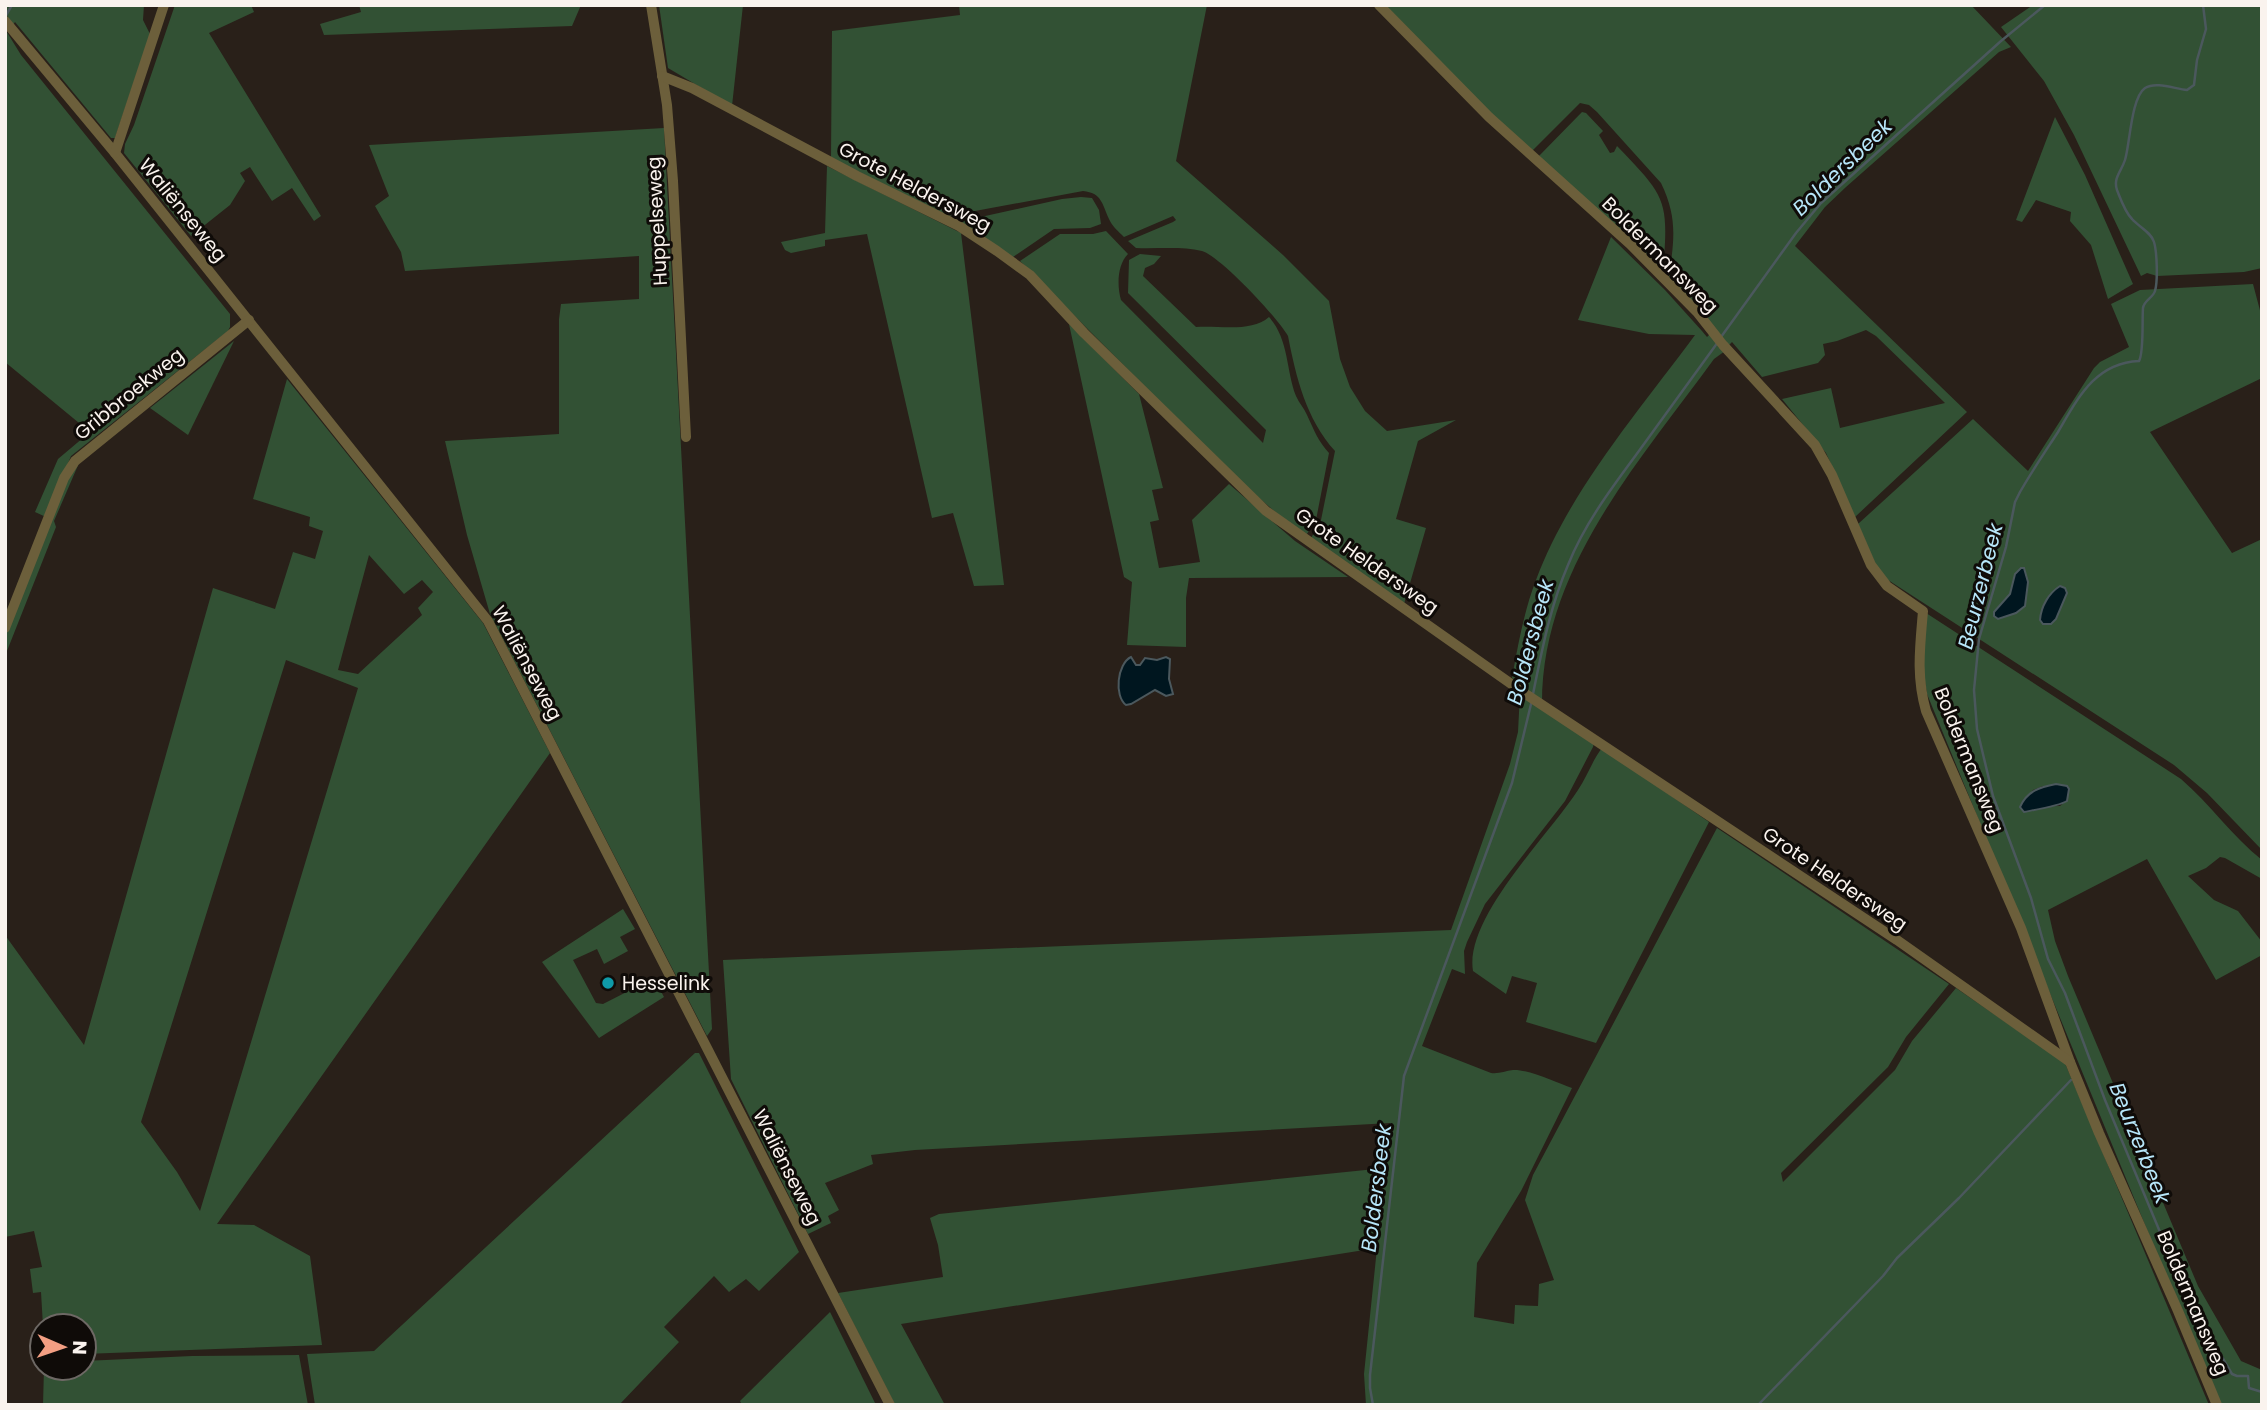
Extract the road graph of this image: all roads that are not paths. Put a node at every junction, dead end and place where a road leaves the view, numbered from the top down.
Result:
1 (164, 5) edge
2 (651, 5) edge
3 (1379, 5) edge
4 (7, 23) edge
5 (662, 76) junction
6 (115, 153) junction
7 (248, 320) junction
8 (686, 437) dead end
9 (5, 628) edge
10 (2070, 1062) junction
11 (890, 1405) edge
12 (2217, 1405) edge

1 - 6 street
2 - 5 street, Huppelseweg
3 - 10 street, Boldermansweg
4 - 6 street, Waliënseweg
5 - 8 street, Huppelseweg
5 - 10 street, Grote Heldersweg
6 - 7 street, Waliënseweg
7 - 9 street, Gribbroekweg
7 - 11 street, Waliënseweg
10 - 12 street, Boldermansweg

